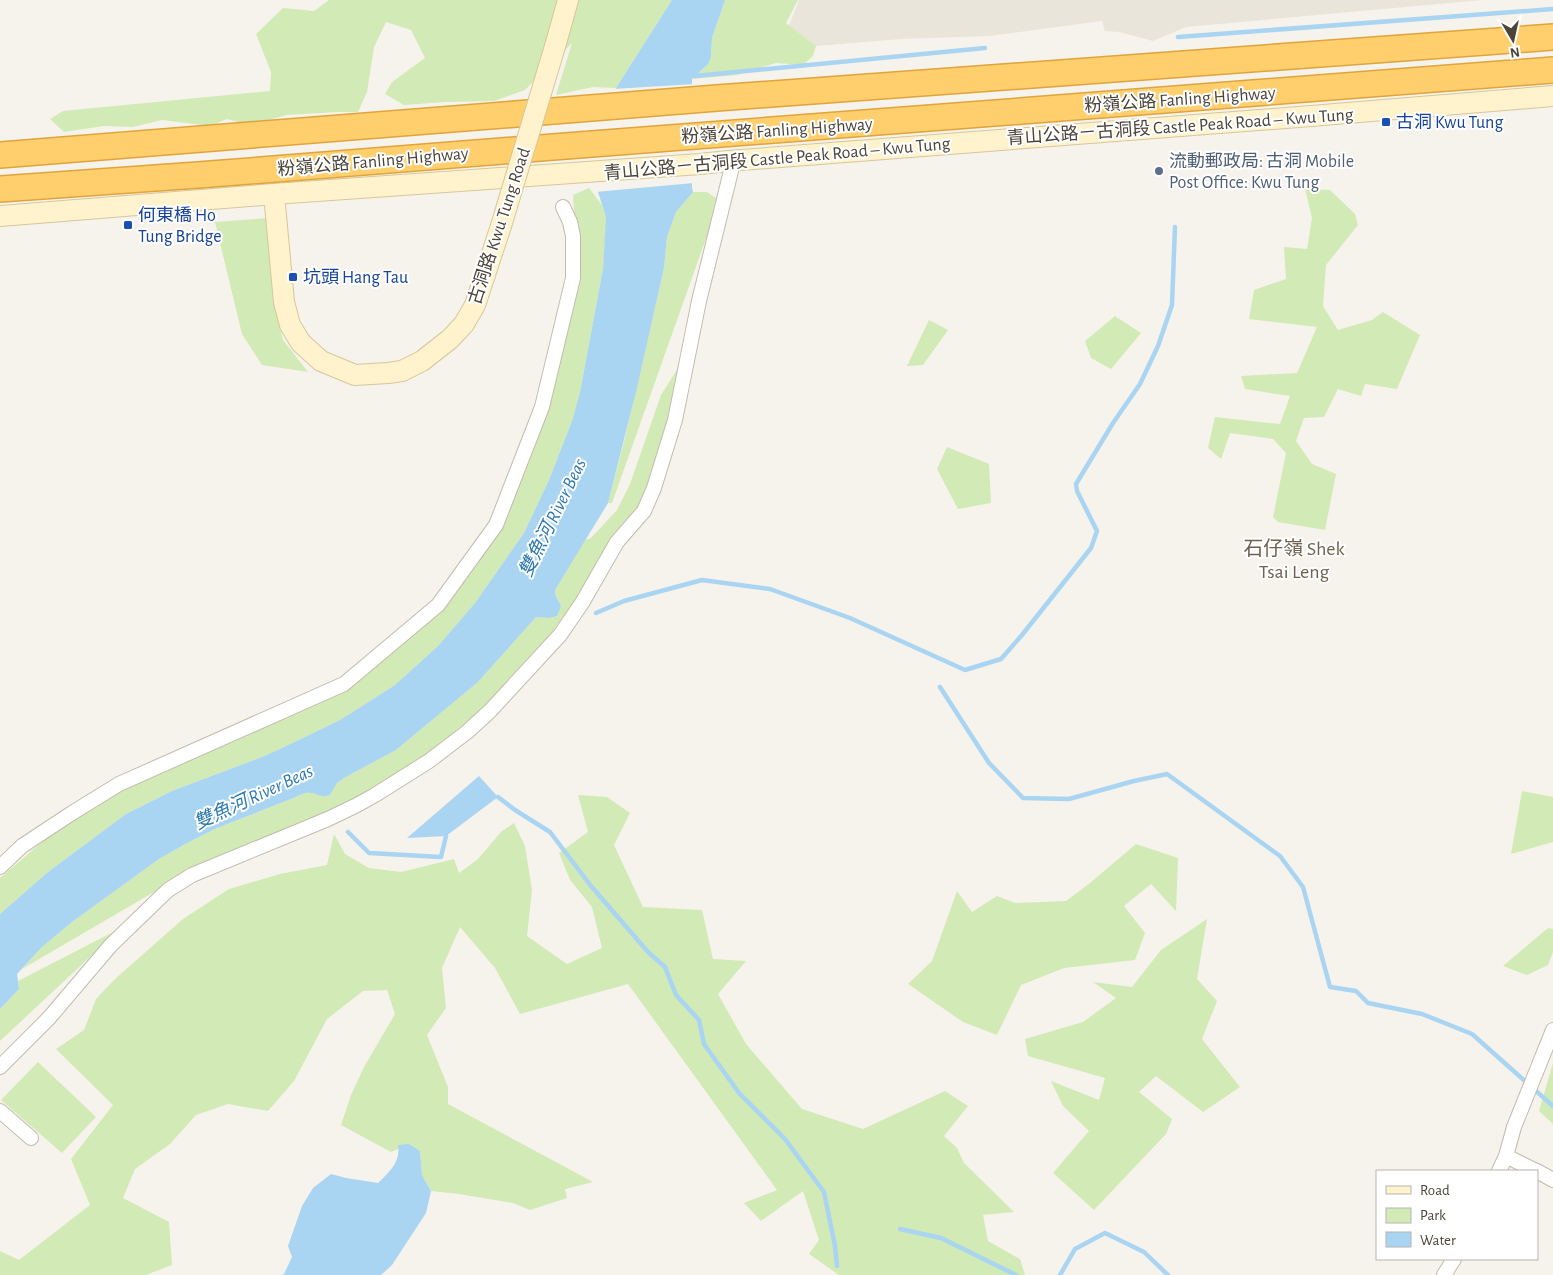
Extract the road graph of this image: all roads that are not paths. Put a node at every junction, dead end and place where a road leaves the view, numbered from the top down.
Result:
1 (568, 0) edge
2 (1553, 37) edge
3 (1553, 70) edge
4 (1553, 96) edge
5 (0, 155) edge
6 (728, 161) junction
7 (0, 189) edge
8 (274, 194) junction
9 (563, 207) dead end
10 (0, 216) edge
11 (0, 867) edge
12 (1553, 1030) edge
13 (0, 1067) edge
14 (0, 1111) edge
15 (31, 1138) dead end
16 (1506, 1156) junction
17 (1499, 1170) edge
18 (1534, 1170) edge
19 (1538, 1172) edge
20 (1553, 1180) edge
21 (1453, 1260) edge
22 (1444, 1275) edge

1 - 8 main road, 古洞路 Kwu Tung Road, bridge
2 - 5 highway, 粉嶺公路 Fanling Highway
3 - 7 highway, 粉嶺公路 Fanling Highway
4 - 6 main road, 青山公路－古洞段 Castle Peak Road – Kwu Tung
6 - 8 main road, 青山公路－古洞段 Castle Peak Road – Kwu Tung
6 - 13 street
8 - 10 main road, 青山公路－古洞段 Castle Peak Road – Kwu Tung
9 - 11 street
12 - 16 street
14 - 15 street
16 - 17 street
16 - 18 street
19 - 20 street
21 - 22 street

